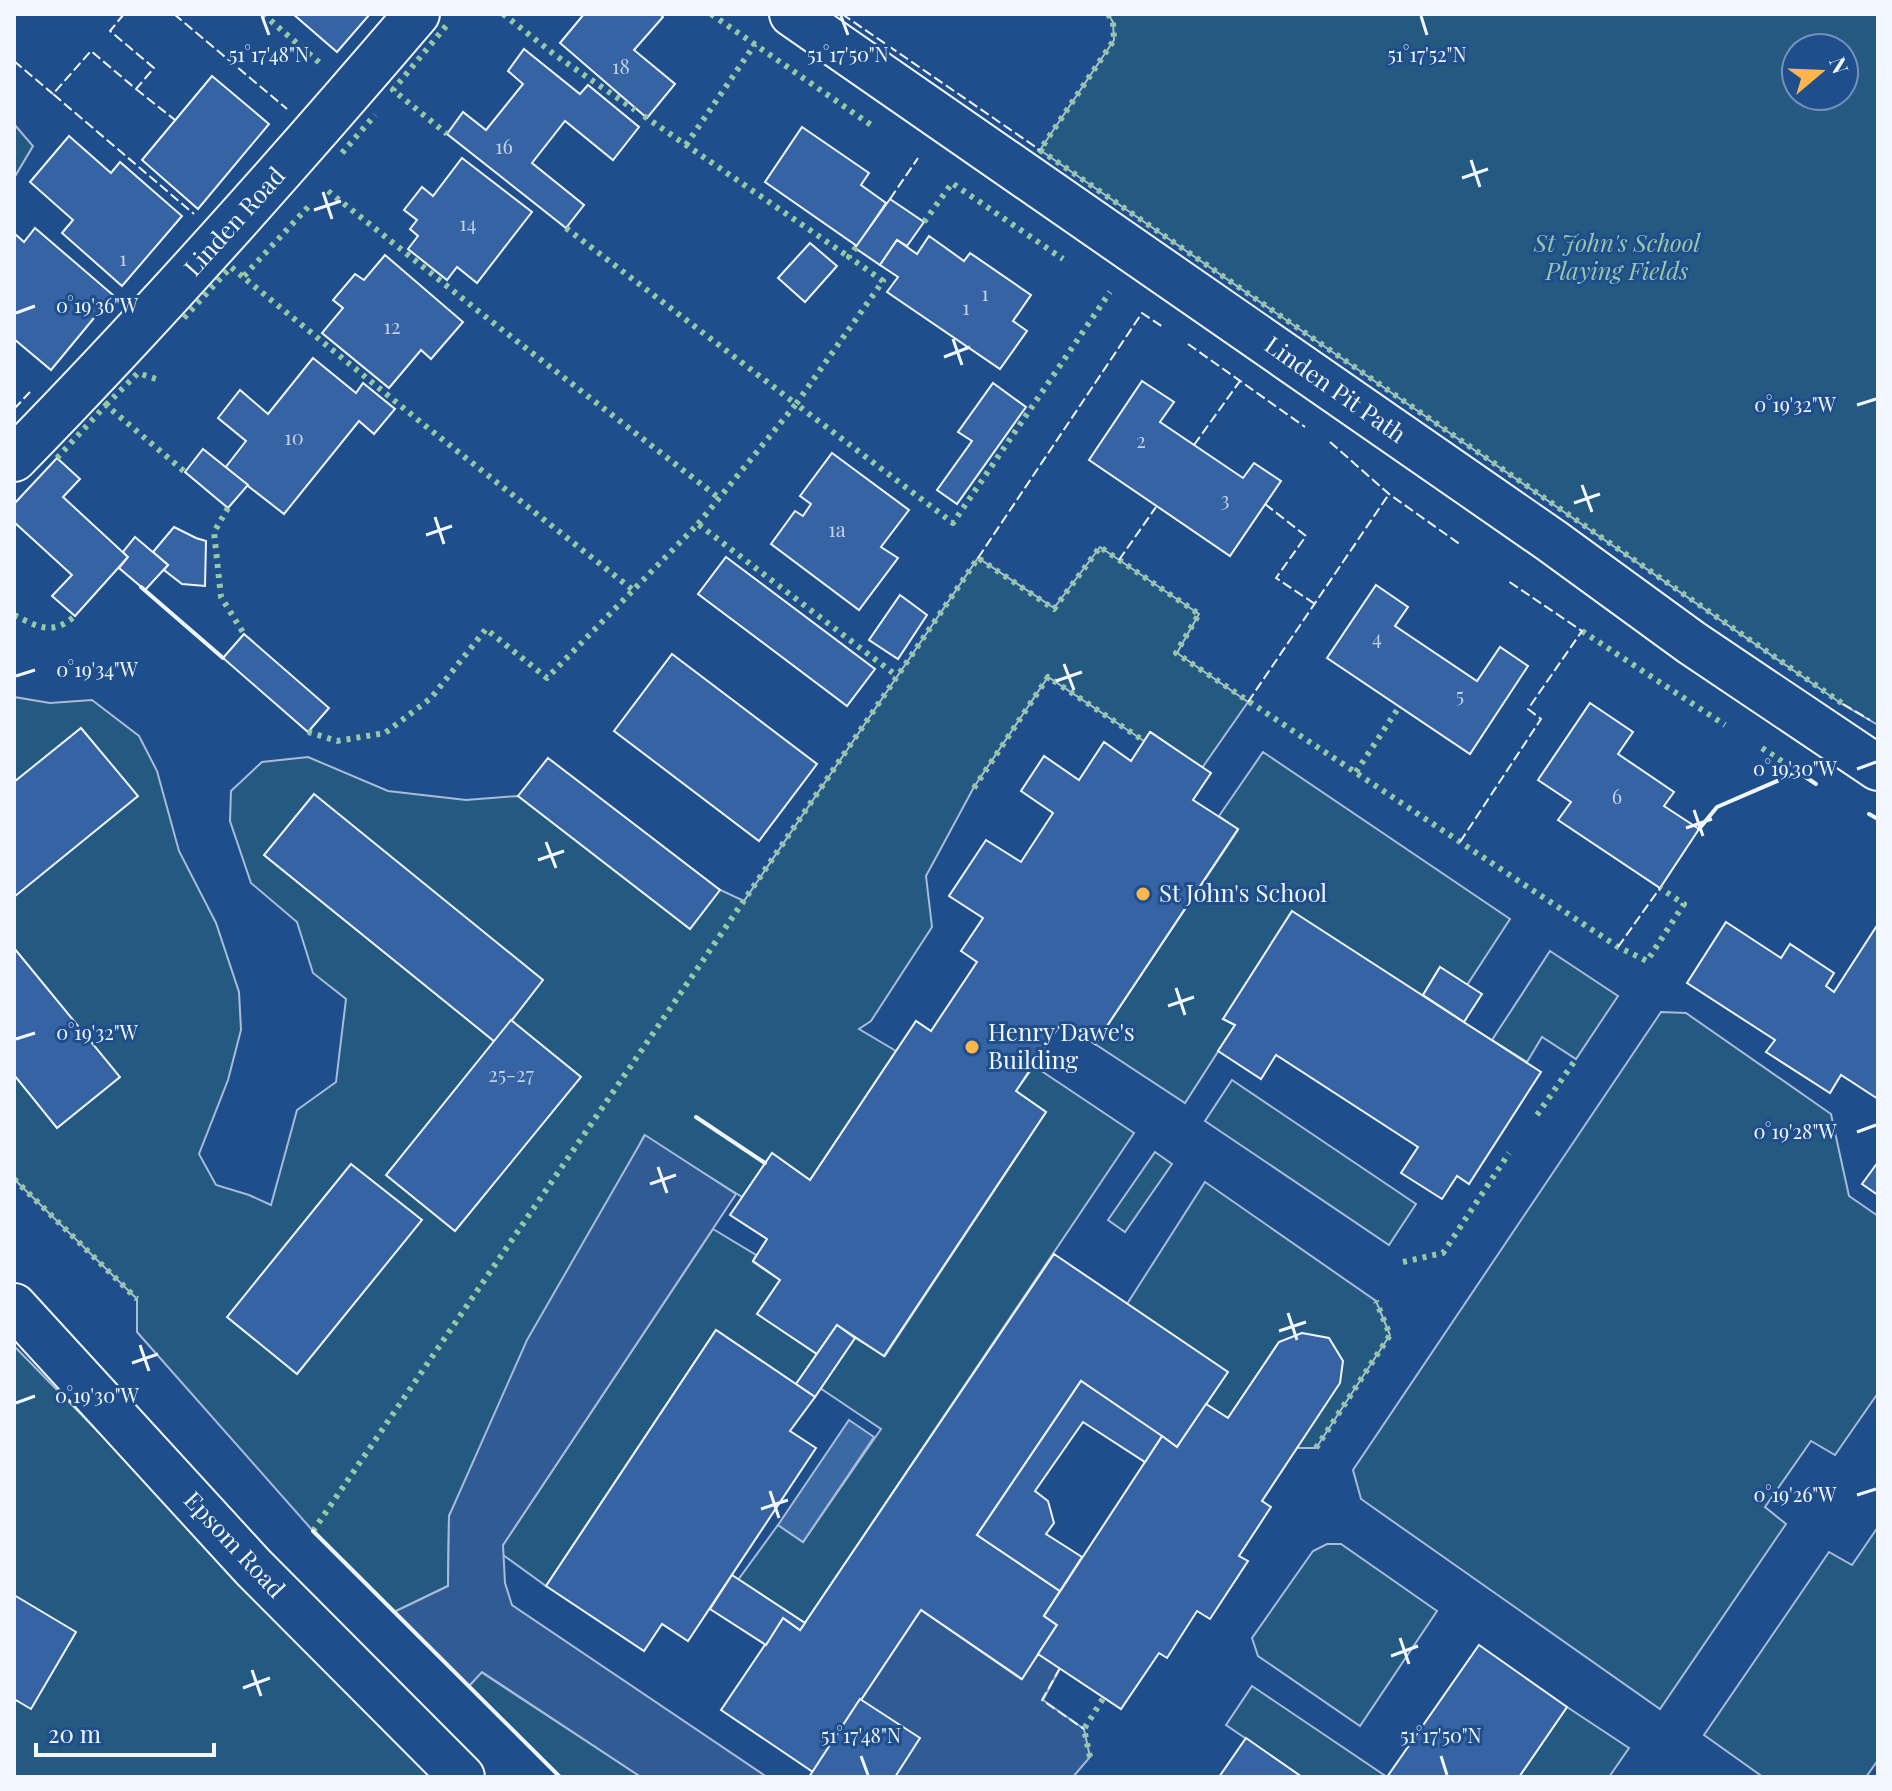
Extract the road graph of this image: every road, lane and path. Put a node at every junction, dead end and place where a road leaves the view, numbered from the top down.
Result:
1 (417, 14) edge
2 (792, 14) edge
3 (14, 459) edge
4 (1878, 768) edge
5 (14, 1306) edge
6 (462, 1777) edge

1 - 3 street, Linden Road
2 - 4 street, Linden Pit Path
5 - 6 street, Epsom Road

